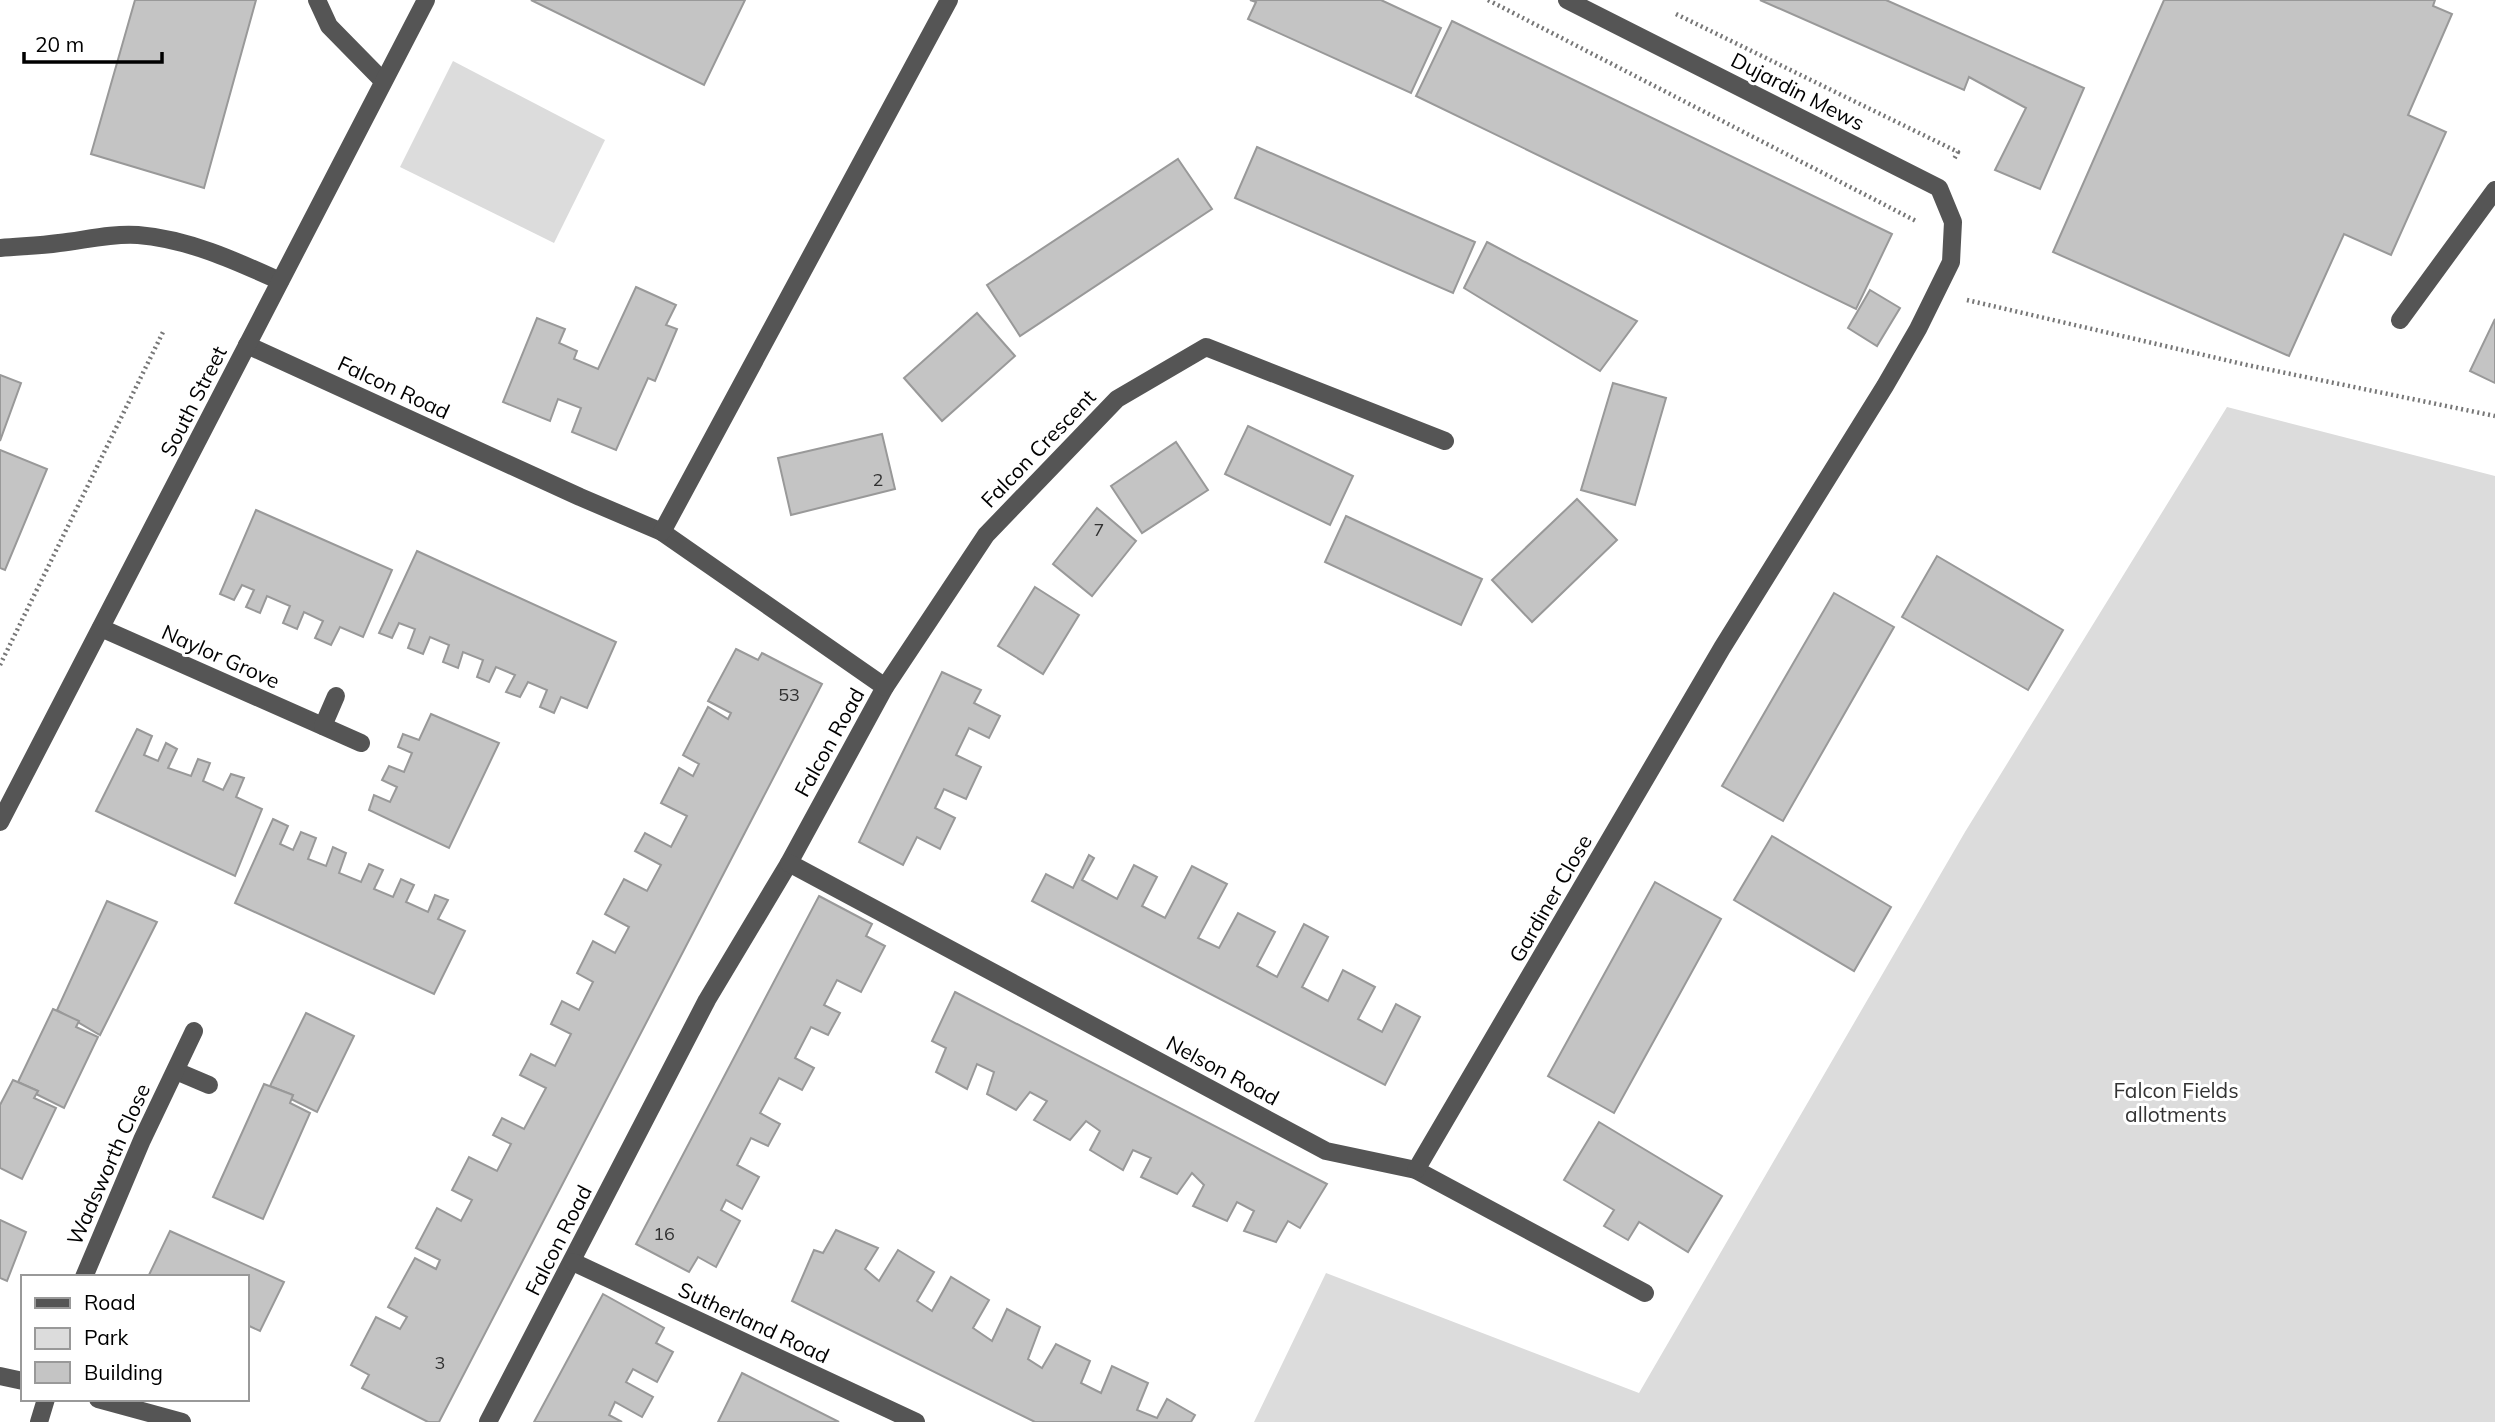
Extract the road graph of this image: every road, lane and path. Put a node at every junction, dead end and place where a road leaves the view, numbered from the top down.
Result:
1 (317, 0) edge
2 (426, 0) edge
3 (949, 0) edge
4 (1567, 0) edge
5 (383, 81) junction
6 (2495, 190) edge
7 (0, 248) edge
8 (1951, 262) joint
9 (280, 281) junction
10 (2400, 320) dead end
11 (164, 330) dead end
12 (247, 345) junction
13 (1445, 441) dead end
14 (662, 532) junction
15 (102, 628) junction
16 (0, 665) edge
17 (885, 687) junction
18 (336, 696) dead end
19 (323, 726) junction
20 (361, 743) dead end
21 (0, 822) edge
22 (789, 863) junction
23 (194, 1031) dead end
24 (176, 1071) junction
25 (208, 1086) dead end
26 (1416, 1170) junction
27 (573, 1262) junction
28 (85, 1275) edge
29 (1645, 1293) dead end
30 (0, 1376) edge
31 (21, 1381) edge
32 (45, 1401) edge
33 (105, 1401) edge
34 (40, 1422) edge
35 (182, 1422) edge
36 (488, 1422) edge
37 (916, 1422) edge

1 - 5 street
2 - 5 street, South Street
3 - 14 street
4 - 8 street, Dujardin Mews
5 - 9 street, South Street
6 - 10 street
7 - 9 street
8 - 26 street, Gardiner Close
9 - 12 street, South Street
11 - 16 path
12 - 14 street, Falcon Road
12 - 15 street, South Street
13 - 17 street, Falcon Crescent
14 - 17 street, Falcon Road
15 - 19 street, Naylor Grove
15 - 21 street, South Street
17 - 22 street, Falcon Road
18 - 19 street
19 - 20 street, Naylor Grove
22 - 26 street, Nelson Road
22 - 27 street, Falcon Road
23 - 24 street, Wadsworth Close
24 - 25 street, Wadsworth Close
24 - 28 street, Wadsworth Close
26 - 29 street, Nelson Road
27 - 36 street, Falcon Road
27 - 37 street, Sutherland Road
30 - 31 street
32 - 34 street
33 - 35 street

